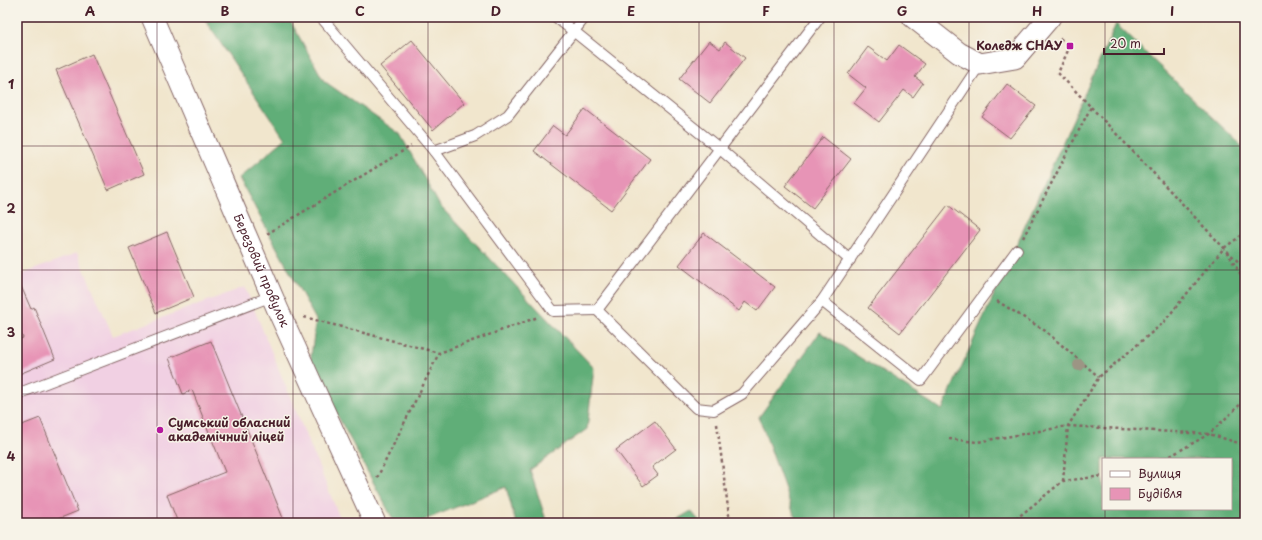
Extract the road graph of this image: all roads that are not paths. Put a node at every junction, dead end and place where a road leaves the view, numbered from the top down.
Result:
1 (152, 17) edge
2 (321, 17) edge
3 (556, 17) edge
4 (585, 17) edge
5 (820, 17) edge
6 (913, 17) edge
7 (1047, 21) edge
8 (573, 32) junction
9 (980, 64) junction
10 (720, 149) junction
11 (434, 151) junction
12 (1017, 250) road end
13 (850, 260) junction
14 (822, 302) junction
15 (275, 303) junction
16 (597, 310) junction
17 (17, 394) edge
18 (375, 523) edge

1 - 15 street, Березовий провулок
2 - 11 lane
3 - 8 lane
4 - 8 lane
5 - 10 lane
6 - 9 street
7 - 9 street
8 - 10 lane
8 - 11 lane
9 - 13 lane
10 - 13 lane
10 - 16 lane
11 - 16 lane
12 - 14 lane
13 - 14 lane
14 - 16 lane
15 - 17 lane
15 - 18 street, Березовий провулок

